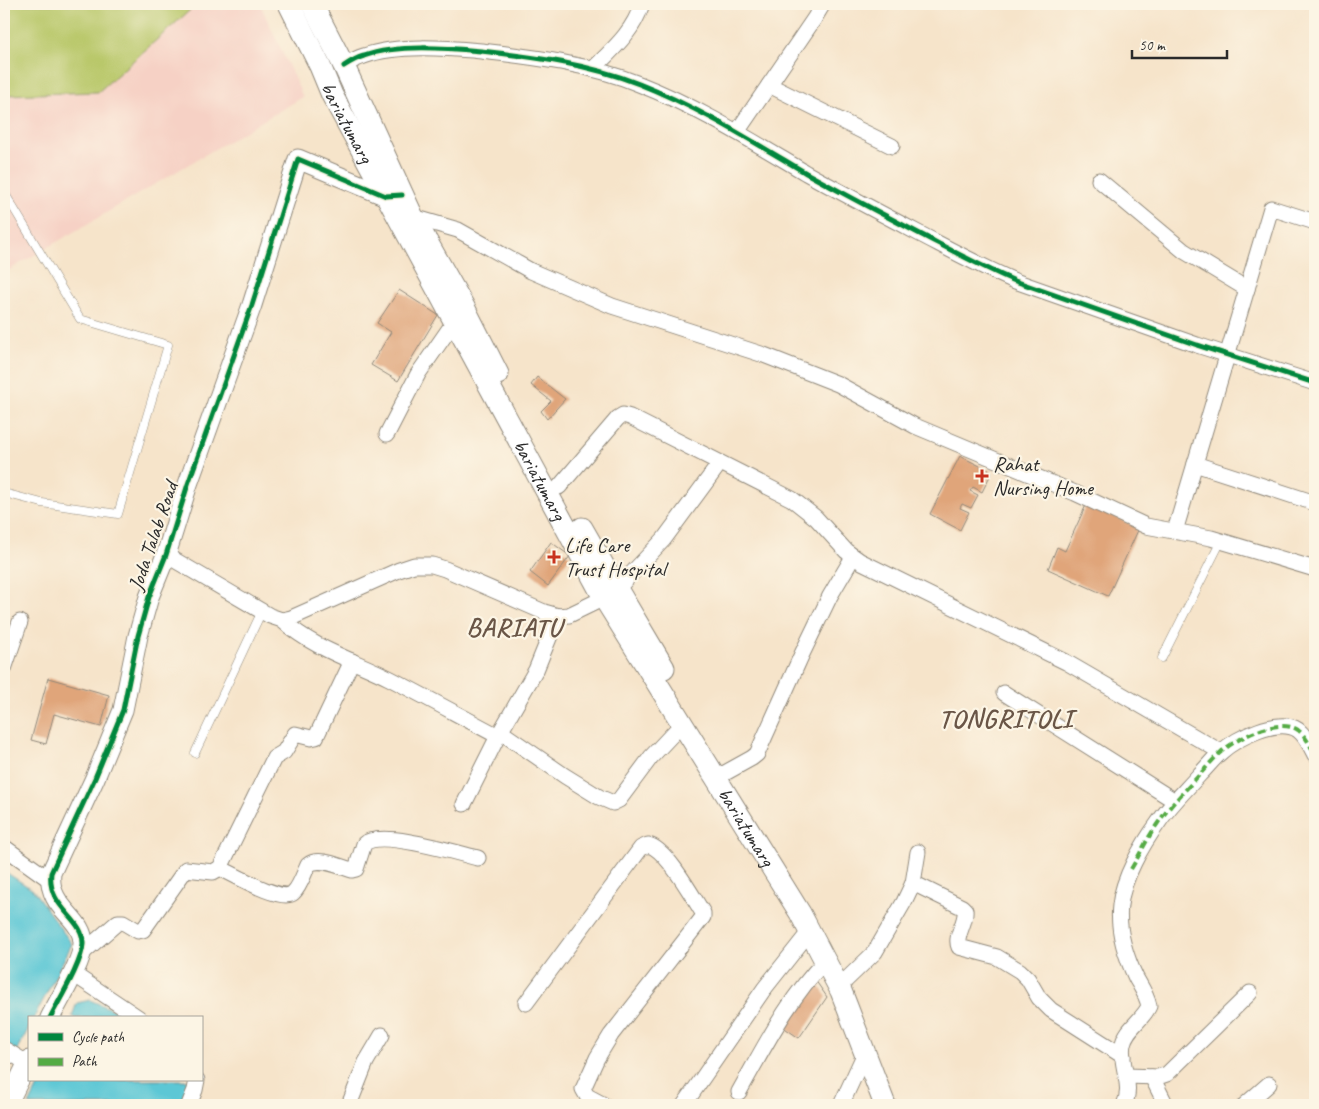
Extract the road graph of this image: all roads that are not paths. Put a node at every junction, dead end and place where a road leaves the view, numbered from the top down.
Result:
1 (289, 4) edge
2 (312, 4) edge
3 (642, 4) edge
4 (823, 4) edge
5 (344, 66) junction
6 (593, 69) junction
7 (769, 85) junction
8 (737, 132) junction
9 (892, 146) dead end
10 (1099, 180) dead end
11 (4, 192) edge
12 (394, 195) junction
13 (413, 217) junction
14 (1315, 222) edge
15 (1247, 289) junction
16 (454, 322) junction
17 (1228, 354) junction
18 (1315, 383) edge
19 (386, 434) dead end
20 (720, 463) junction
21 (1195, 464) junction
22 (560, 487) junction
23 (4, 494) edge
24 (1315, 503) edge
25 (1176, 531) junction
26 (1221, 542) junction
27 (166, 554) junction
28 (853, 556) junction
29 (1315, 569) edge
30 (610, 593) junction
31 (262, 611) junction
32 (558, 616) junction
33 (282, 620) junction
34 (20, 622) dead end
35 (1162, 658) dead end
36 (352, 661) junction
37 (4, 669) edge
38 (1004, 693) dead end
39 (682, 724) junction
40 (500, 734) junction
41 (1221, 752) junction
42 (195, 753) dead end
43 (1315, 755) edge
44 (725, 774) junction
45 (1175, 801) junction
46 (464, 804) dead end
47 (4, 847) edge
48 (918, 852) dead end
49 (478, 858) dead end
50 (220, 868) junction
51 (50, 880) junction
52 (913, 883) junction
53 (810, 931) junction
54 (80, 955) junction
55 (826, 962) junction
56 (72, 973) junction
57 (846, 980) junction
58 (1250, 993) dead end
59 (526, 1003) dead end
60 (51, 1016) edge
61 (136, 1016) edge
62 (382, 1035) dead end
63 (4, 1049) edge
64 (865, 1053) junction
65 (1124, 1056) junction
66 (28, 1061) edge
67 (1126, 1076) junction
68 (1152, 1077) junction
69 (197, 1082) edge
70 (1269, 1084) dead end
71 (739, 1092) dead end
72 (7, 1105) edge
73 (189, 1105) edge
74 (349, 1105) edge
75 (604, 1105) edge
76 (684, 1105) edge
77 (841, 1105) edge
78 (885, 1105) edge
79 (898, 1105) edge
80 (1124, 1105) edge
81 (1166, 1105) edge
82 (1245, 1105) edge

1 - 12 main road, bariatumarg
2 - 5 main road, bariatumarg
3 - 6 street
4 - 7 street
5 - 6 street
5 - 12 main road, bariatumarg
6 - 8 street
7 - 8 street
7 - 9 street
8 - 17 street
10 - 15 street
11 - 23 lane
12 - 13 main road, bariatumarg
12 - 16 main road, bariatumarg
12 - 27 street, Joda Talab Road
13 - 22 main road, bariatumarg
13 - 25 street
14 - 15 street
15 - 17 street
16 - 19 street
16 - 30 main road, bariatumarg
17 - 18 street
17 - 21 street
20 - 22 street
20 - 28 street
20 - 30 street
21 - 24 street
21 - 25 street
22 - 30 main road, bariatumarg
25 - 26 street
26 - 29 street
26 - 35 lane
27 - 31 street
27 - 51 street, Joda Talab Road
28 - 41 street
28 - 44 street
30 - 32 street
30 - 39 main road, bariatumarg
30 - 44 main road, bariatumarg
31 - 33 street
31 - 42 lane
32 - 33 street
32 - 40 street
33 - 36 street
34 - 37 street
36 - 40 street
36 - 50 street
38 - 45 street
39 - 40 street
39 - 53 main road, bariatumarg
40 - 46 street
41 - 43 street
41 - 45 street
44 - 57 main road, bariatumarg
45 - 65 street
47 - 51 street
48 - 52 street
49 - 50 street
50 - 54 street
51 - 54 street
52 - 57 street
52 - 65 street
53 - 55 main road, bariatumarg
53 - 76 street
54 - 56 street
55 - 64 main road, bariatumarg
55 - 71 street
56 - 60 street
56 - 61 street
57 - 79 main road, bariatumarg
58 - 68 street
59 - 75 street
62 - 74 street
63 - 66 street
64 - 77 street
64 - 78 main road, bariatumarg
65 - 67 street
66 - 72 street
67 - 68 street
67 - 80 street
68 - 81 street
69 - 73 street
70 - 82 street

